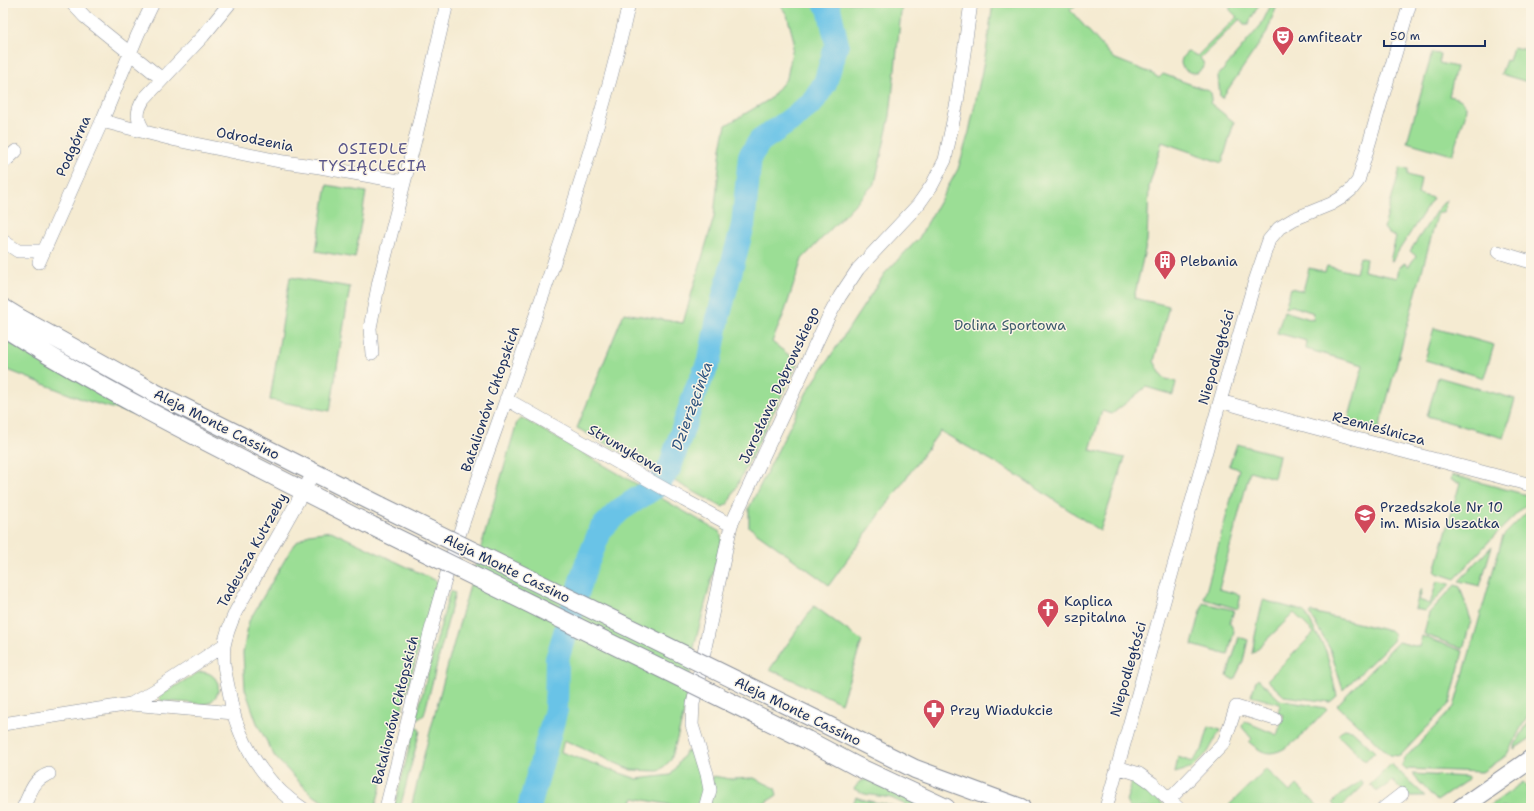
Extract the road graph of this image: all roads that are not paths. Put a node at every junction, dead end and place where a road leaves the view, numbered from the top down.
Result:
1 (72, 3) edge
2 (153, 3) edge
3 (230, 3) edge
4 (447, 3) edge
5 (629, 3) edge
6 (971, 3) edge
7 (1410, 3) edge
8 (130, 53) junction
9 (162, 79) junction
10 (102, 121) junction
11 (145, 132) junction
12 (16, 151) dead end
13 (3, 163) edge
14 (404, 182) junction
15 (3, 241) edge
16 (1498, 252) dead end
17 (1531, 262) edge
18 (3, 308) edge
19 (3, 327) edge
20 (372, 354) dead end
21 (506, 399) junction
22 (1220, 401) junction
23 (314, 472) junction
24 (1531, 485) edge
25 (303, 491) junction
26 (731, 525) junction
27 (224, 645) junction
28 (131, 704) junction
29 (234, 713) junction
30 (1275, 719) dead end
31 (3, 724) edge
32 (1531, 759) edge
33 (1117, 768) junction
34 (49, 774) dead end
35 (1402, 794) dead end
36 (1174, 804) edge
37 (23, 808) edge
38 (302, 808) edge
39 (386, 808) edge
40 (705, 808) edge
41 (946, 808) edge
42 (1021, 808) edge
43 (1106, 808) edge
44 (1384, 808) edge
45 (1461, 808) edge

1 - 8 street
2 - 8 street, Podgórna
3 - 9 street
4 - 14 street
5 - 21 street, Batalionów Chłopskich
6 - 26 street, Jarosława Dąbrowskiego
7 - 22 street, Niepodległości
8 - 9 street
8 - 10 street, Podgórna
9 - 11 street
10 - 11 street, Odrodzenia
10 - 15 street, Podgórna
11 - 14 street, Odrodzenia
12 - 13 street
14 - 20 street
16 - 17 street
18 - 23 street, Aleja Monte Cassino
19 - 25 street, Aleja Monte Cassino
21 - 26 street, Strumykowa
21 - 39 street, Batalionów Chłopskich
22 - 24 street, Rzemieślnicza
22 - 33 street, Niepodległości
23 - 25 street, Tadeusza Kutrzeby
23 - 42 street, Aleja Monte Cassino, bridge
25 - 27 street, Tadeusza Kutrzeby
25 - 41 street, Aleja Monte Cassino, bridge
26 - 40 street, Jarosława Dąbrowskiego
27 - 28 street
27 - 29 street, Tadeusza Kutrzeby
28 - 29 street
28 - 31 street
29 - 38 street, Tadeusza Kutrzeby
30 - 36 street
32 - 45 street
33 - 36 street
33 - 43 street, Niepodległości
34 - 37 street
35 - 44 street

